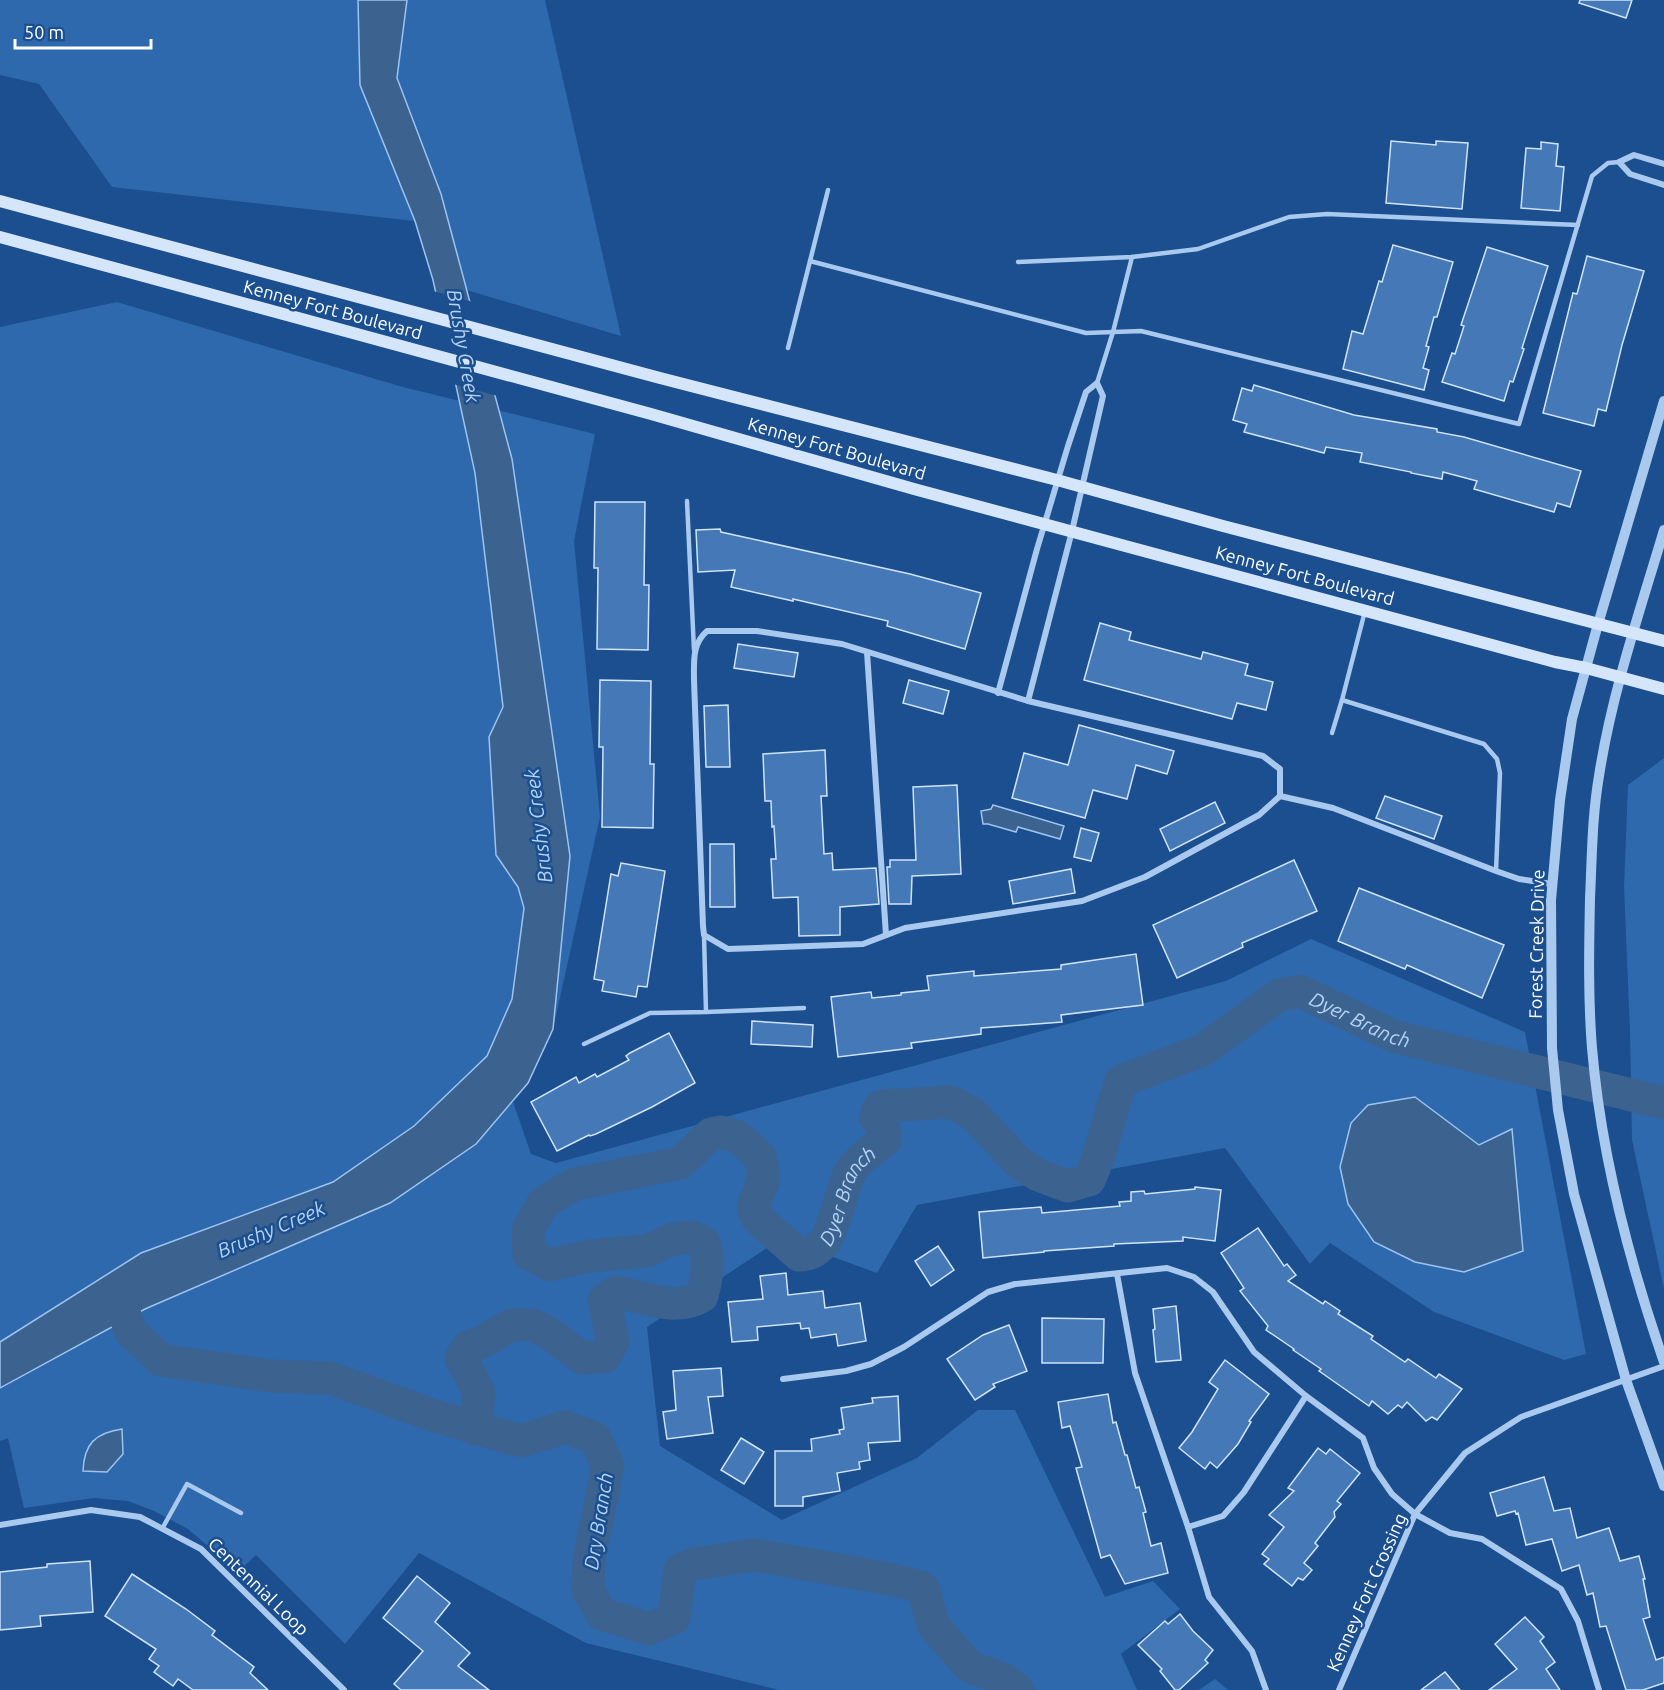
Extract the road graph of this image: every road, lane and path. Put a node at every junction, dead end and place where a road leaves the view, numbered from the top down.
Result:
1 (1619, 162) junction
2 (1664, 164) edge
3 (1664, 185) edge
4 (828, 190) dead end
5 (0, 201) edge
6 (1578, 225) junction
7 (0, 237) edge
8 (1132, 257) junction
9 (810, 261) junction
10 (1018, 262) dead end
11 (1113, 332) junction
12 (788, 348) dead end
13 (1097, 382) junction
14 (1664, 401) edge
15 (1057, 480) junction
16 (1083, 487) junction
17 (687, 501) dead end
18 (1044, 524) junction
19 (1664, 530) edge
20 (1072, 531) junction
21 (1365, 610) junction
22 (1598, 624) junction
23 (1633, 633) junction
24 (1664, 641) edge
25 (694, 650) junction
26 (867, 652) junction
27 (1586, 668) junction
28 (1622, 677) junction
29 (1664, 689) edge
30 (998, 693) junction
31 (1342, 700) junction
32 (1028, 701) junction
33 (1332, 733) dead end
34 (1280, 796) junction
35 (1496, 872) junction
36 (1552, 884) junction
37 (704, 935) junction
38 (886, 935) junction
39 (804, 1008) dead end
40 (706, 1012) junction
41 (584, 1044) dead end
42 (1117, 1275) junction
43 (1664, 1364) edge
44 (783, 1379) dead end
45 (1626, 1380) junction
46 (1306, 1396) junction
47 (1664, 1486) edge
48 (241, 1513) dead end
49 (1415, 1515) junction
50 (0, 1525) edge
51 (1188, 1527) junction
52 (162, 1529) junction
53 (344, 1690) edge
54 (1266, 1690) edge
55 (1339, 1690) edge
56 (1599, 1690) edge

1 - 2 street
1 - 3 street
1 - 6 lane
4 - 9 lane
5 - 15 main road, Kenney Fort Boulevard
6 - 8 lane
6 - 11 lane
7 - 18 main road, Kenney Fort Boulevard
8 - 10 lane
8 - 11 lane
9 - 11 lane
9 - 12 lane
11 - 13 lane
13 - 15 street
13 - 16 street
14 - 22 street, Forest Creek Drive
15 - 16 main road, Kenney Fort Boulevard
15 - 18 street
16 - 20 street
16 - 22 main road, Kenney Fort Boulevard
17 - 25 lane
18 - 20 main road, Kenney Fort Boulevard
18 - 30 street
19 - 23 street
20 - 21 main road, Kenney Fort Boulevard
20 - 32 street
21 - 27 main road, Kenney Fort Boulevard
21 - 31 lane
22 - 23 main road, Kenney Fort Boulevard
22 - 27 street, Forest Creek Drive
23 - 24 main road, Kenney Fort Boulevard
23 - 28 street
25 - 26 street
25 - 37 street
26 - 30 street
26 - 38 street
27 - 28 main road, Kenney Fort Boulevard
27 - 36 street, Forest Creek Drive
28 - 29 main road, Kenney Fort Boulevard
28 - 43 street
30 - 32 street
31 - 33 lane
31 - 35 lane
32 - 34 street
34 - 35 street
34 - 38 street
35 - 36 street
36 - 45 street, Forest Creek Drive
37 - 38 street
37 - 40 lane
39 - 40 lane
40 - 41 lane
42 - 44 street
42 - 46 street
42 - 51 street
43 - 45 street, Kenney Fort Crossing
45 - 47 street, Forest Creek Drive
45 - 49 street, Kenney Fort Crossing
46 - 49 street
46 - 51 street
48 - 52 lane
49 - 55 street, Kenney Fort Crossing
49 - 56 street
50 - 52 street, Centennial Loop
51 - 54 street
52 - 53 street, Centennial Loop

